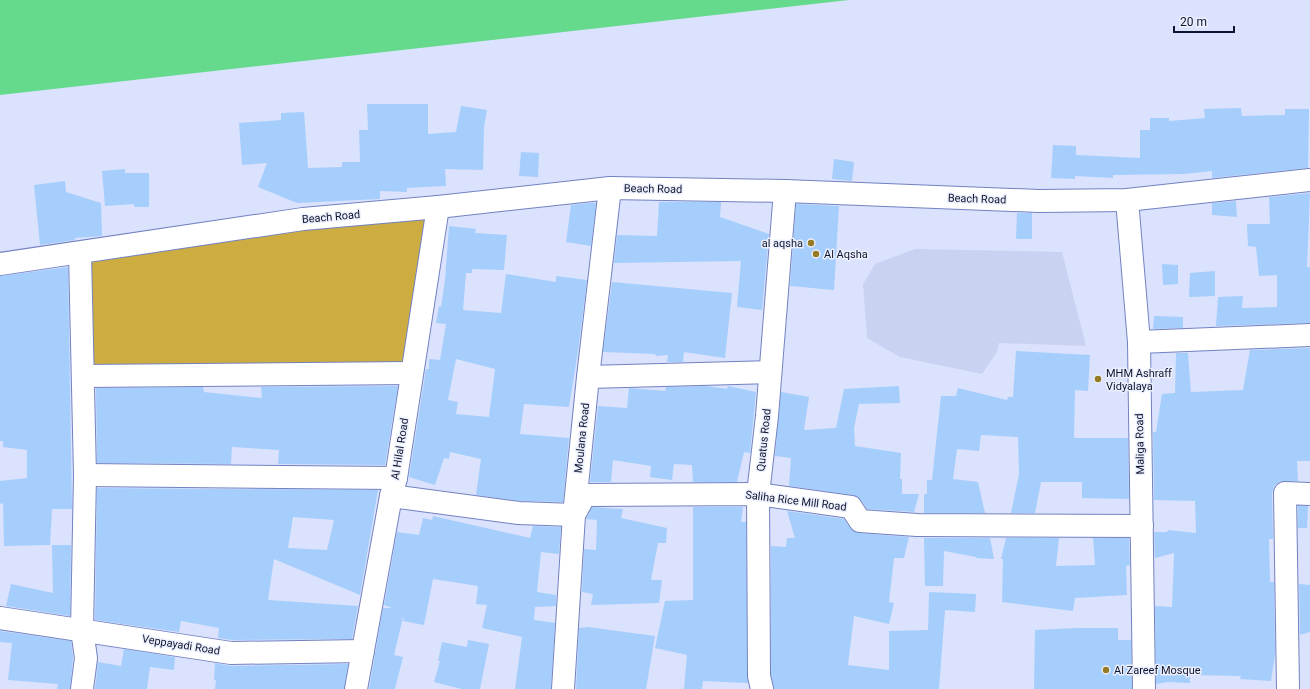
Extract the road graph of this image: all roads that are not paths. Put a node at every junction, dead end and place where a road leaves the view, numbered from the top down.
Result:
1 (1310, 180) edge
2 (610, 188) junction
3 (785, 191) junction
4 (1127, 200) junction
5 (438, 207) junction
6 (80, 254) junction
7 (0, 264) edge
8 (1310, 335) edge
9 (1138, 342) junction
10 (770, 372) junction
11 (411, 373) junction
12 (83, 376) junction
13 (588, 377) junction
14 (85, 475) junction
15 (394, 487) junction
16 (758, 494) junction
17 (1310, 494) edge
18 (574, 515) junction
19 (1142, 526) junction
20 (0, 618) edge
21 (82, 630) junction
22 (363, 651) junction
23 (82, 689) edge
24 (356, 689) edge
25 (563, 689) edge
26 (762, 689) edge
27 (1144, 689) edge
28 (1288, 689) edge

1 - 4 street, Beach Road
2 - 3 street, Beach Road
2 - 5 street, Beach Road
2 - 13 street, Moulana Road
3 - 4 street, Beach Road
3 - 10 street, Quatus Road
4 - 9 street, Maliga Road
5 - 6 street, Beach Road
5 - 11 street, Al Hilal Road
6 - 7 street, Beach Road
6 - 12 street
8 - 9 street
9 - 19 street, Maliga Road
10 - 13 street
10 - 16 street, Quatus Road
11 - 12 street
11 - 15 street, Al Hilal Road
12 - 14 street
13 - 18 street, Moulana Road
14 - 15 street
14 - 21 street
15 - 18 street
15 - 22 street, Al Hilal Road
16 - 18 street, Saliha Rice Mill Road
16 - 19 street, Saliha Rice Mill Road
16 - 26 street, Quatus Road
17 - 28 street
18 - 25 street, Moulana Road
19 - 27 street, Maliga Road
20 - 21 street, Veppayadi Road
21 - 22 street, Veppayadi Road
21 - 23 street
22 - 24 street, Al Hilal Road

